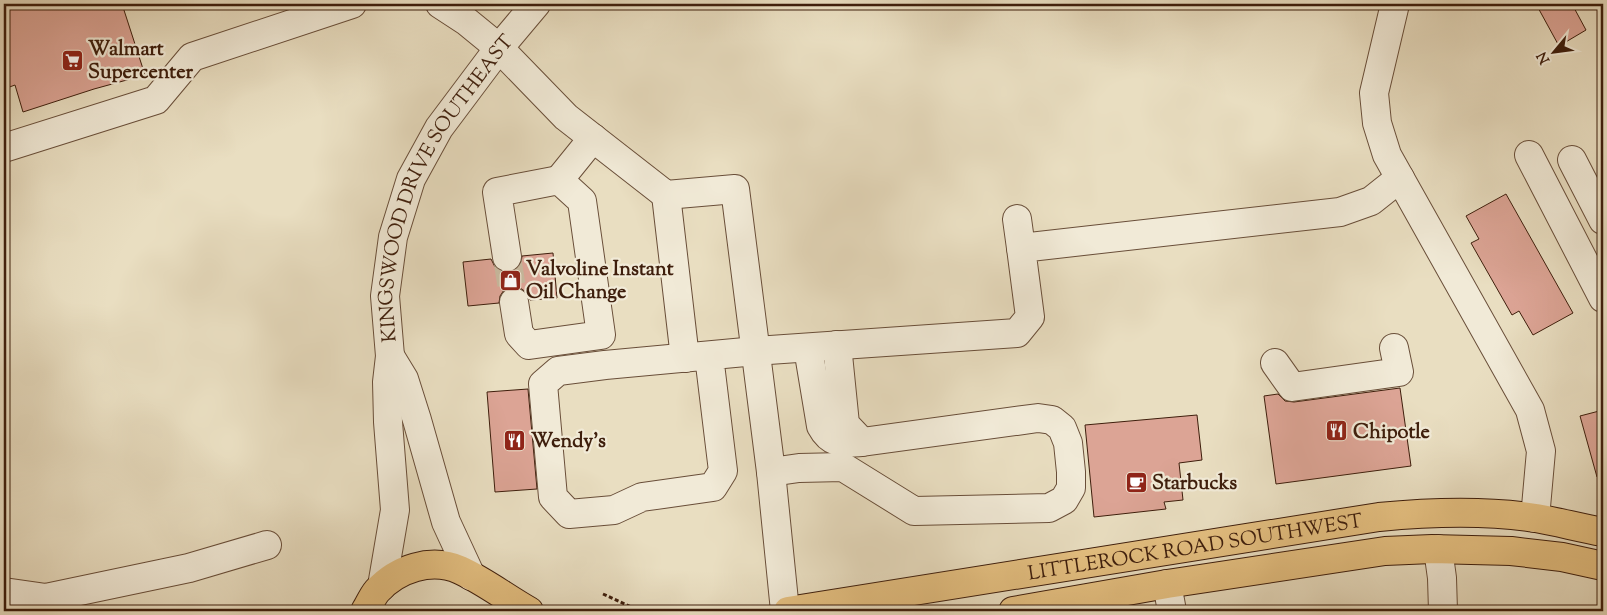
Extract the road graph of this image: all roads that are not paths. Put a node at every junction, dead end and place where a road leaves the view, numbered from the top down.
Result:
1 (440, 4) edge
2 (536, 4) edge
3 (1395, 4) edge
4 (344, 5) edge
5 (499, 48) junction
6 (593, 138) junction
7 (4, 148) edge
8 (1529, 155) dead end
9 (1572, 160) dead end
10 (1400, 178) junction
11 (559, 180) junction
12 (666, 195) junction
13 (1017, 219) dead end
14 (1603, 220) edge
15 (1021, 248) junction
16 (508, 257) tunnel mouth
17 (1603, 298) edge
18 (514, 302) tunnel mouth
19 (601, 336) junction
20 (837, 346) junction
21 (808, 348) junction
22 (1394, 348) dead end
23 (756, 351) junction
24 (390, 356) junction
25 (697, 357) junction
26 (1275, 363) dead end
27 (605, 365) junction
28 (862, 442) junction
29 (771, 472) junction
30 (1535, 518) junction
31 (1603, 532) edge
32 (267, 545) dead end
33 (1438, 549) junction
34 (1603, 566) edge
35 (475, 579) junction
36 (1167, 584) junction
37 (4, 592) edge
38 (374, 597) edge
39 (344, 611) edge
40 (499, 611) edge
41 (529, 611) edge
42 (786, 611) edge
43 (1013, 611) edge
44 (1172, 611) edge
45 (1444, 611) edge

1 - 5 street
2 - 5 street, KINGSWOOD DRIVE SOUTHEAST
3 - 10 street
4 - 7 street
5 - 6 street
5 - 24 street, KINGSWOOD DRIVE SOUTHEAST
6 - 11 street
6 - 12 street
8 - 17 street
9 - 14 street
10 - 15 street
10 - 30 street
11 - 16 street
11 - 19 street
12 - 23 street
12 - 25 street
13 - 15 street
15 - 20 street
18 - 19 street
19 - 27 street
20 - 21 street
20 - 28 street
21 - 23 street
21 - 28 street
22 - 26 street
23 - 25 street
23 - 29 street
24 - 35 street, KINGSWOOD DRIVE SOUTHEAST
24 - 38 street, KINGSWOOD DRIVE SOUTHEAST
25 - 27 street
25 - 27 street
28 - 29 street
29 - 42 street
30 - 31 main road, LITTLEROCK ROAD SOUTHWEST
30 - 42 main road, LITTLEROCK ROAD SOUTHWEST
32 - 37 street
33 - 34 main road, LITTLEROCK ROAD SOUTHWEST
33 - 36 main road, LITTLEROCK ROAD SOUTHWEST
33 - 45 street
35 - 38 main road
35 - 40 main road
35 - 41 main road
36 - 43 main road, LITTLEROCK ROAD SOUTHWEST
36 - 44 street
38 - 39 main road

